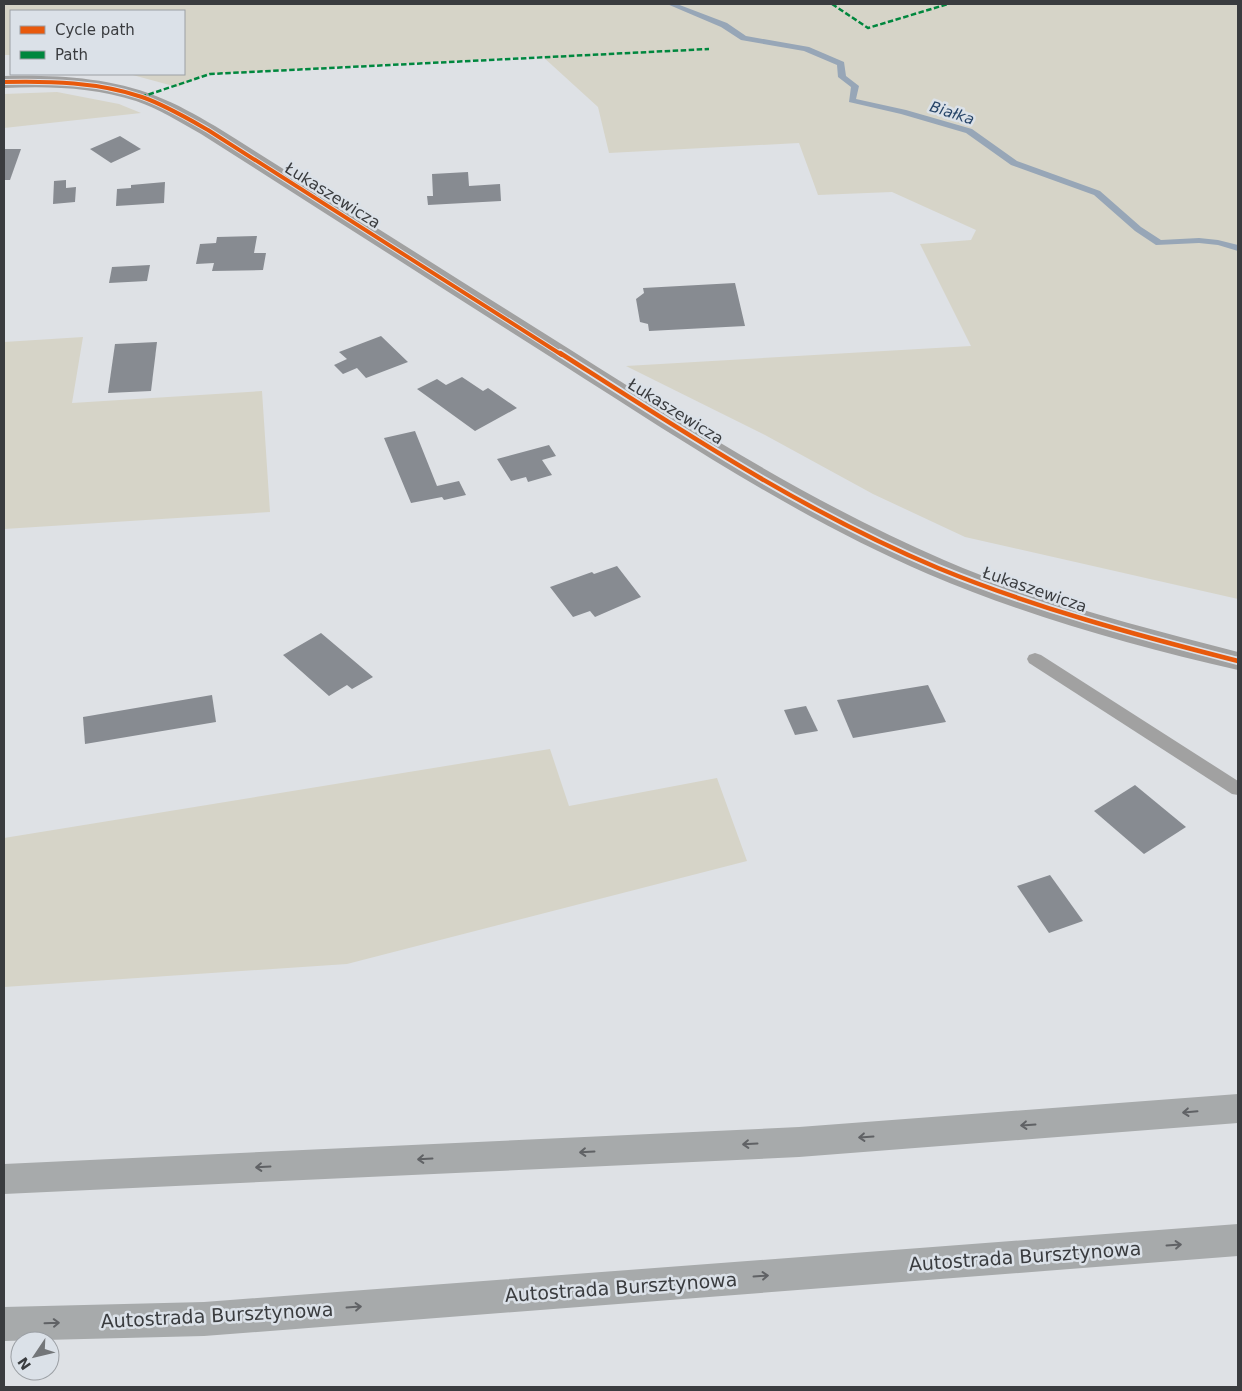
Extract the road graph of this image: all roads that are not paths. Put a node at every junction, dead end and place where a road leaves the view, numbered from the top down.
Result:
1 (4, 82) edge
2 (1035, 659) dead end
3 (1238, 661) edge
4 (1238, 789) edge
5 (1238, 1108) edge
6 (4, 1180) edge
7 (1238, 1240) edge
8 (4, 1324) edge

1 - 3 street, Łukaszewicza
2 - 4 lane
5 -> 6 highway
8 -> 7 highway, Autostrada Bursztynowa

